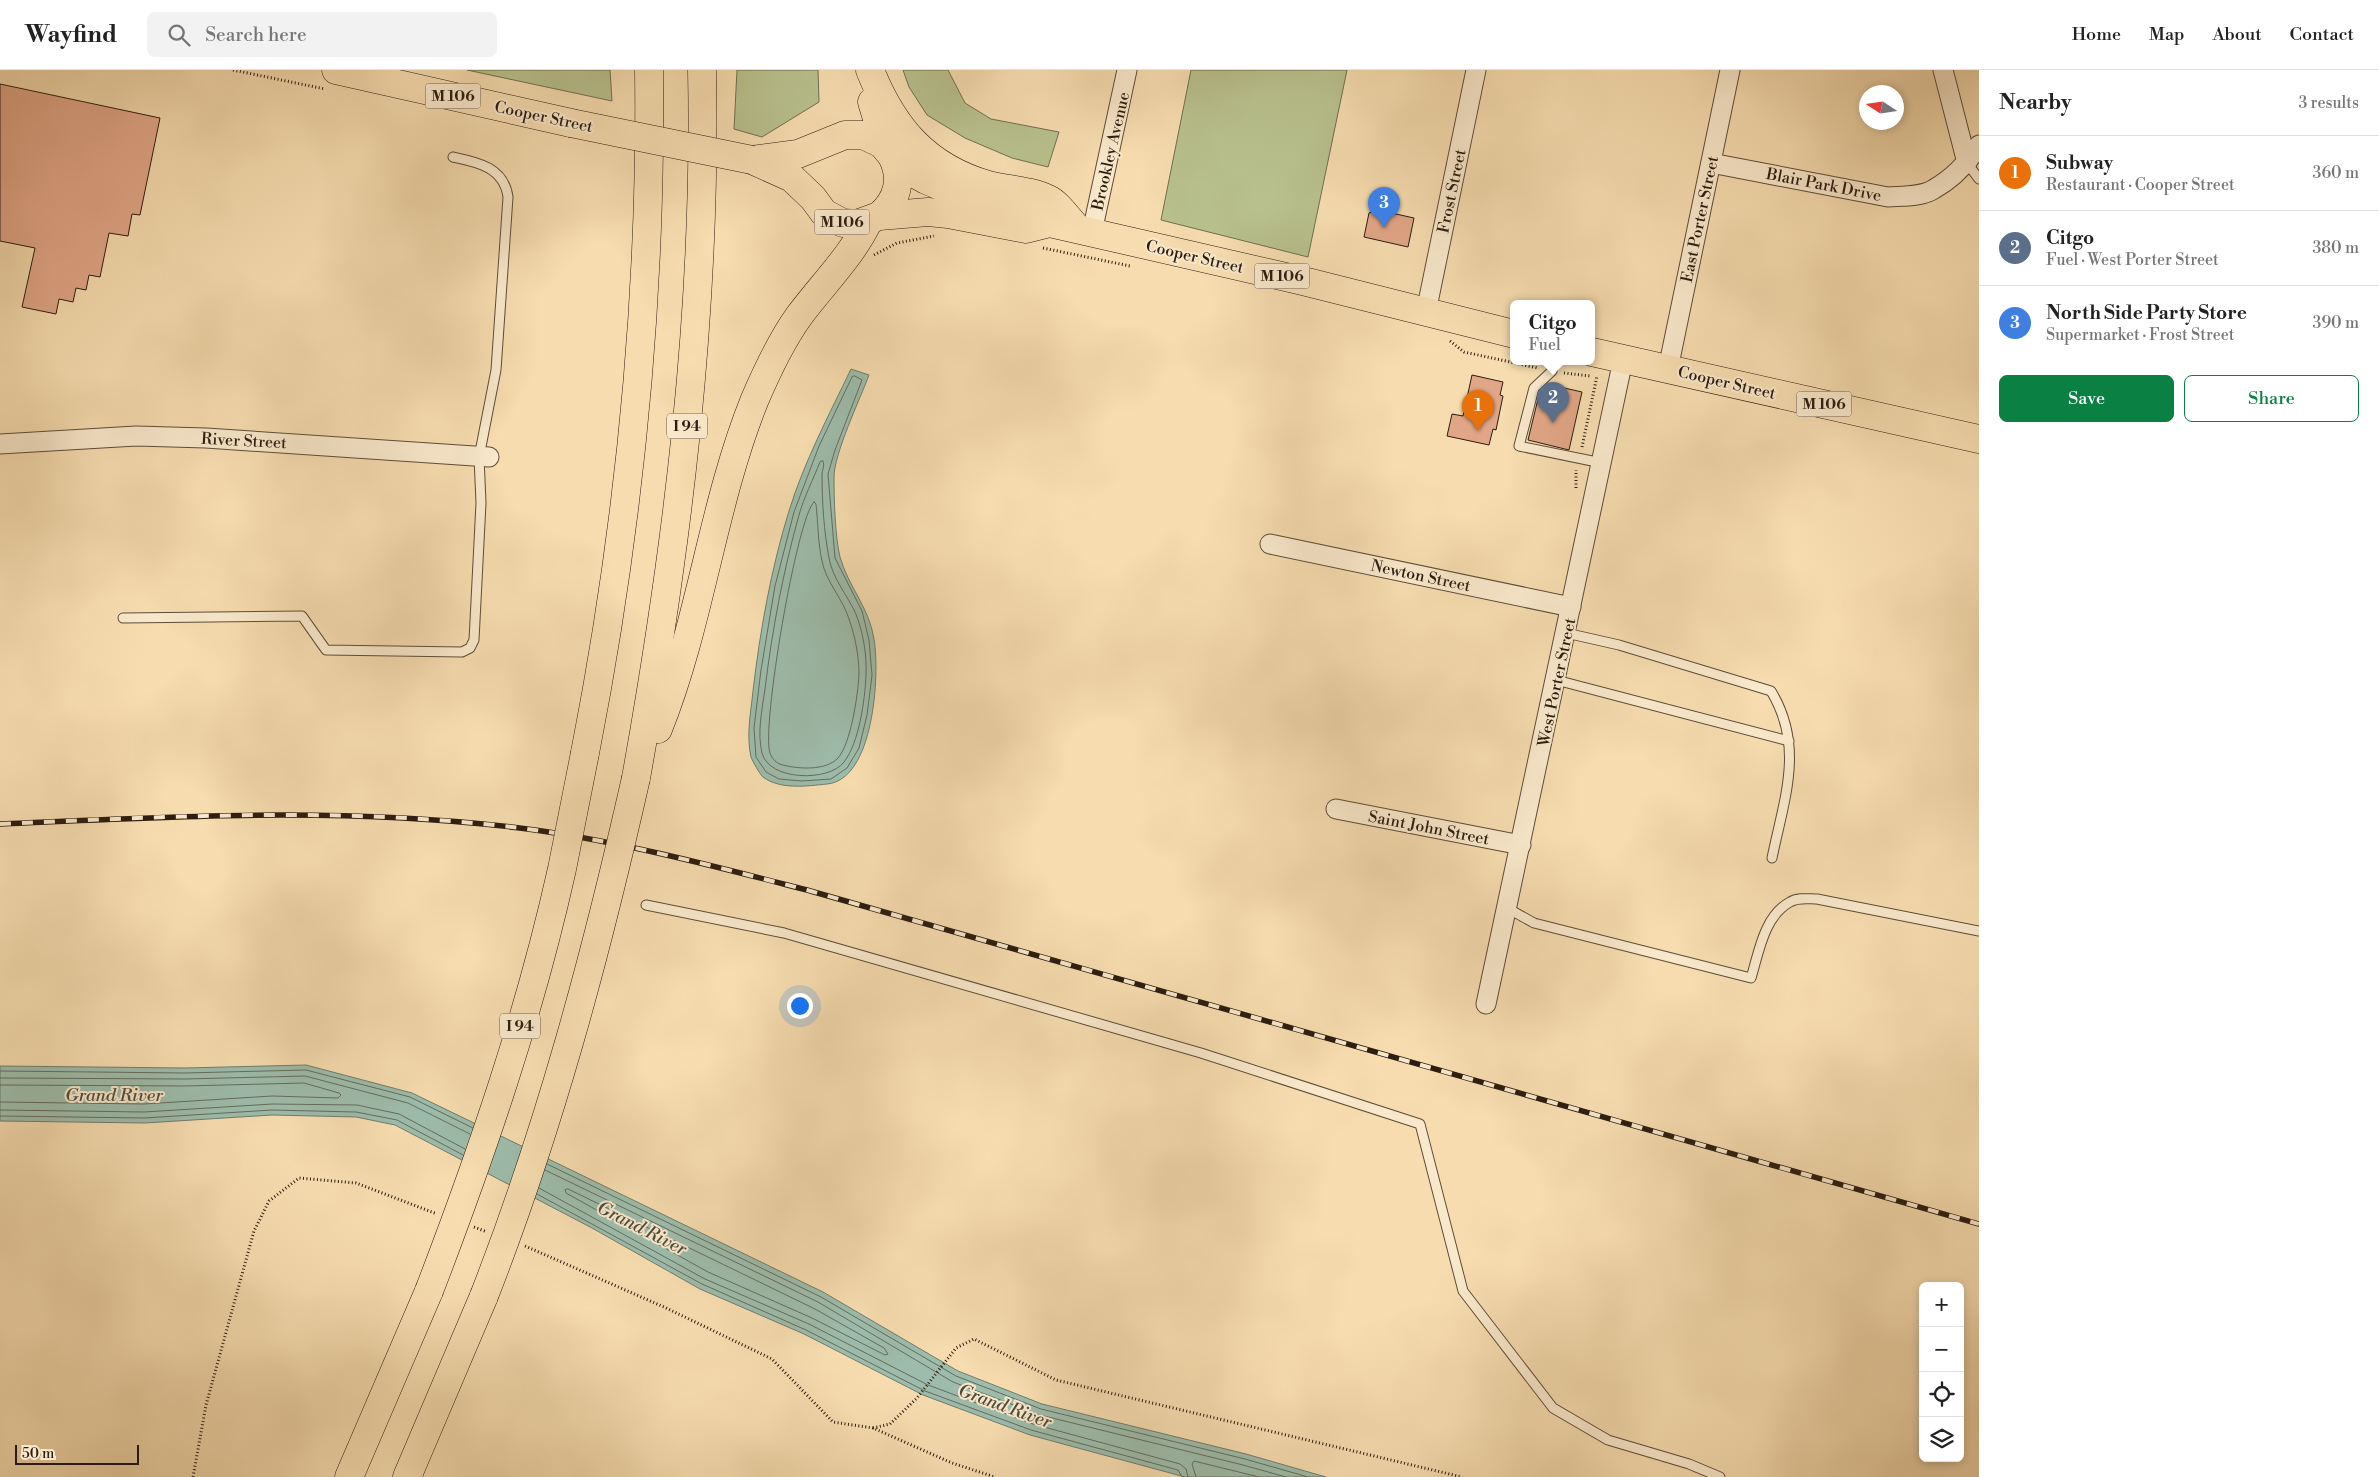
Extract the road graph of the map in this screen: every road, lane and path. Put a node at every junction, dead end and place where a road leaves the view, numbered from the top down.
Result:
1 (336, 70) edge
2 (639, 70) edge
3 (649, 70) edge
4 (702, 70) edge
5 (862, 70) edge
6 (870, 70) edge
7 (1127, 70) edge
8 (1476, 70) edge
9 (1730, 70) edge
10 (1943, 70) edge
11 (825, 144) junction
12 (1979, 145) edge
13 (889, 152) junction
14 (453, 157) dead end
15 (752, 160) junction
16 (1711, 163) junction
17 (1967, 163) junction
18 (648, 166) junction
19 (1979, 179) edge
20 (812, 198) junction
21 (874, 219) junction
22 (1085, 230) junction
23 (938, 235) dead end
24 (1045, 236) junction
25 (852, 250) junction
26 (1138, 267) dead end
27 (1426, 312) junction
28 (1510, 333) edge
29 (1449, 340) dead end
30 (1595, 353) edge
31 (1623, 360) junction
32 (1510, 362) edge
33 (1524, 365) edge
34 (1553, 365) edge
35 (1668, 369) junction
36 (1552, 371) junction
37 (1979, 439) edge
38 (0, 444) edge
39 (484, 457) junction
40 (1579, 458) junction
41 (1602, 463) junction
42 (1575, 495) dead end
43 (1270, 544) dead end
44 (1572, 607) junction
45 (123, 618) dead end
46 (1566, 633) junction
47 (1556, 680) junction
48 (1789, 741) junction
49 (636, 778) junction
50 (1336, 809) dead end
51 (1521, 845) junction
52 (1772, 858) dead end
53 (646, 905) dead end
54 (1507, 908) junction
55 (1979, 931) edge
56 (1486, 1004) dead end
57 (349, 1477) edge
58 (407, 1477) edge
59 (995, 1477) edge
60 (1462, 1477) edge
61 (1720, 1477) edge

1 - 15 main road, Cooper Street / M 106, bridge
2 - 18 main road
3 - 18 main road, I 94
4 - 49 main road, I 94
5 - 13 main road
6 - 22 main road
7 - 22 street, Brookley Avenue
8 - 27 street, Frost Street
9 - 16 street, East Porter Street
10 - 17 street
11 - 13 main road, Cooper Street / M 106
11 - 15 main road, Cooper Street / M 106
11 - 20 main road
12 - 17 street, Blair Park Drive
13 - 21 main road
13 - 24 main road, Cooper Street / M 106
14 - 39 lane
15 - 20 main road, Cooper Street / M 106
16 - 17 street, Blair Park Drive
16 - 35 street, East Porter Street
17 - 19 lane
18 - 57 main road, I 94, bridge
20 - 21 main road, Cooper Street / M 106
21 - 24 main road, Cooper Street / M 106
21 - 25 main road
22 - 24 main road, Cooper Street / M 106
22 - 27 main road, Cooper Street / M 106
23 - 25 path
24 - 26 path
25 - 49 main road
27 - 28 main road, Cooper Street / M 106
29 - 32 path
30 - 31 main road, Cooper Street / M 106
31 - 35 main road, Cooper Street / M 106
31 - 41 street, West Porter Street
33 - 36 path
34 - 36 lane
35 - 37 main road, Cooper Street / M 106
36 - 40 path
36 - 40 lane
38 - 39 street, River Street
39 - 45 lane
40 - 41 lane
40 - 42 path
41 - 44 street, West Porter Street
43 - 44 street, Newton Street
44 - 46 street, West Porter Street
46 - 47 street, West Porter Street
46 - 48 lane
47 - 48 lane
47 - 51 street, West Porter Street
48 - 52 lane
49 - 58 main road, I 94, bridge
50 - 51 street, Saint John Street
51 - 54 street, West Porter Street
53 - 61 lane
54 - 55 lane
54 - 56 street, West Porter Street
59 - 60 path

